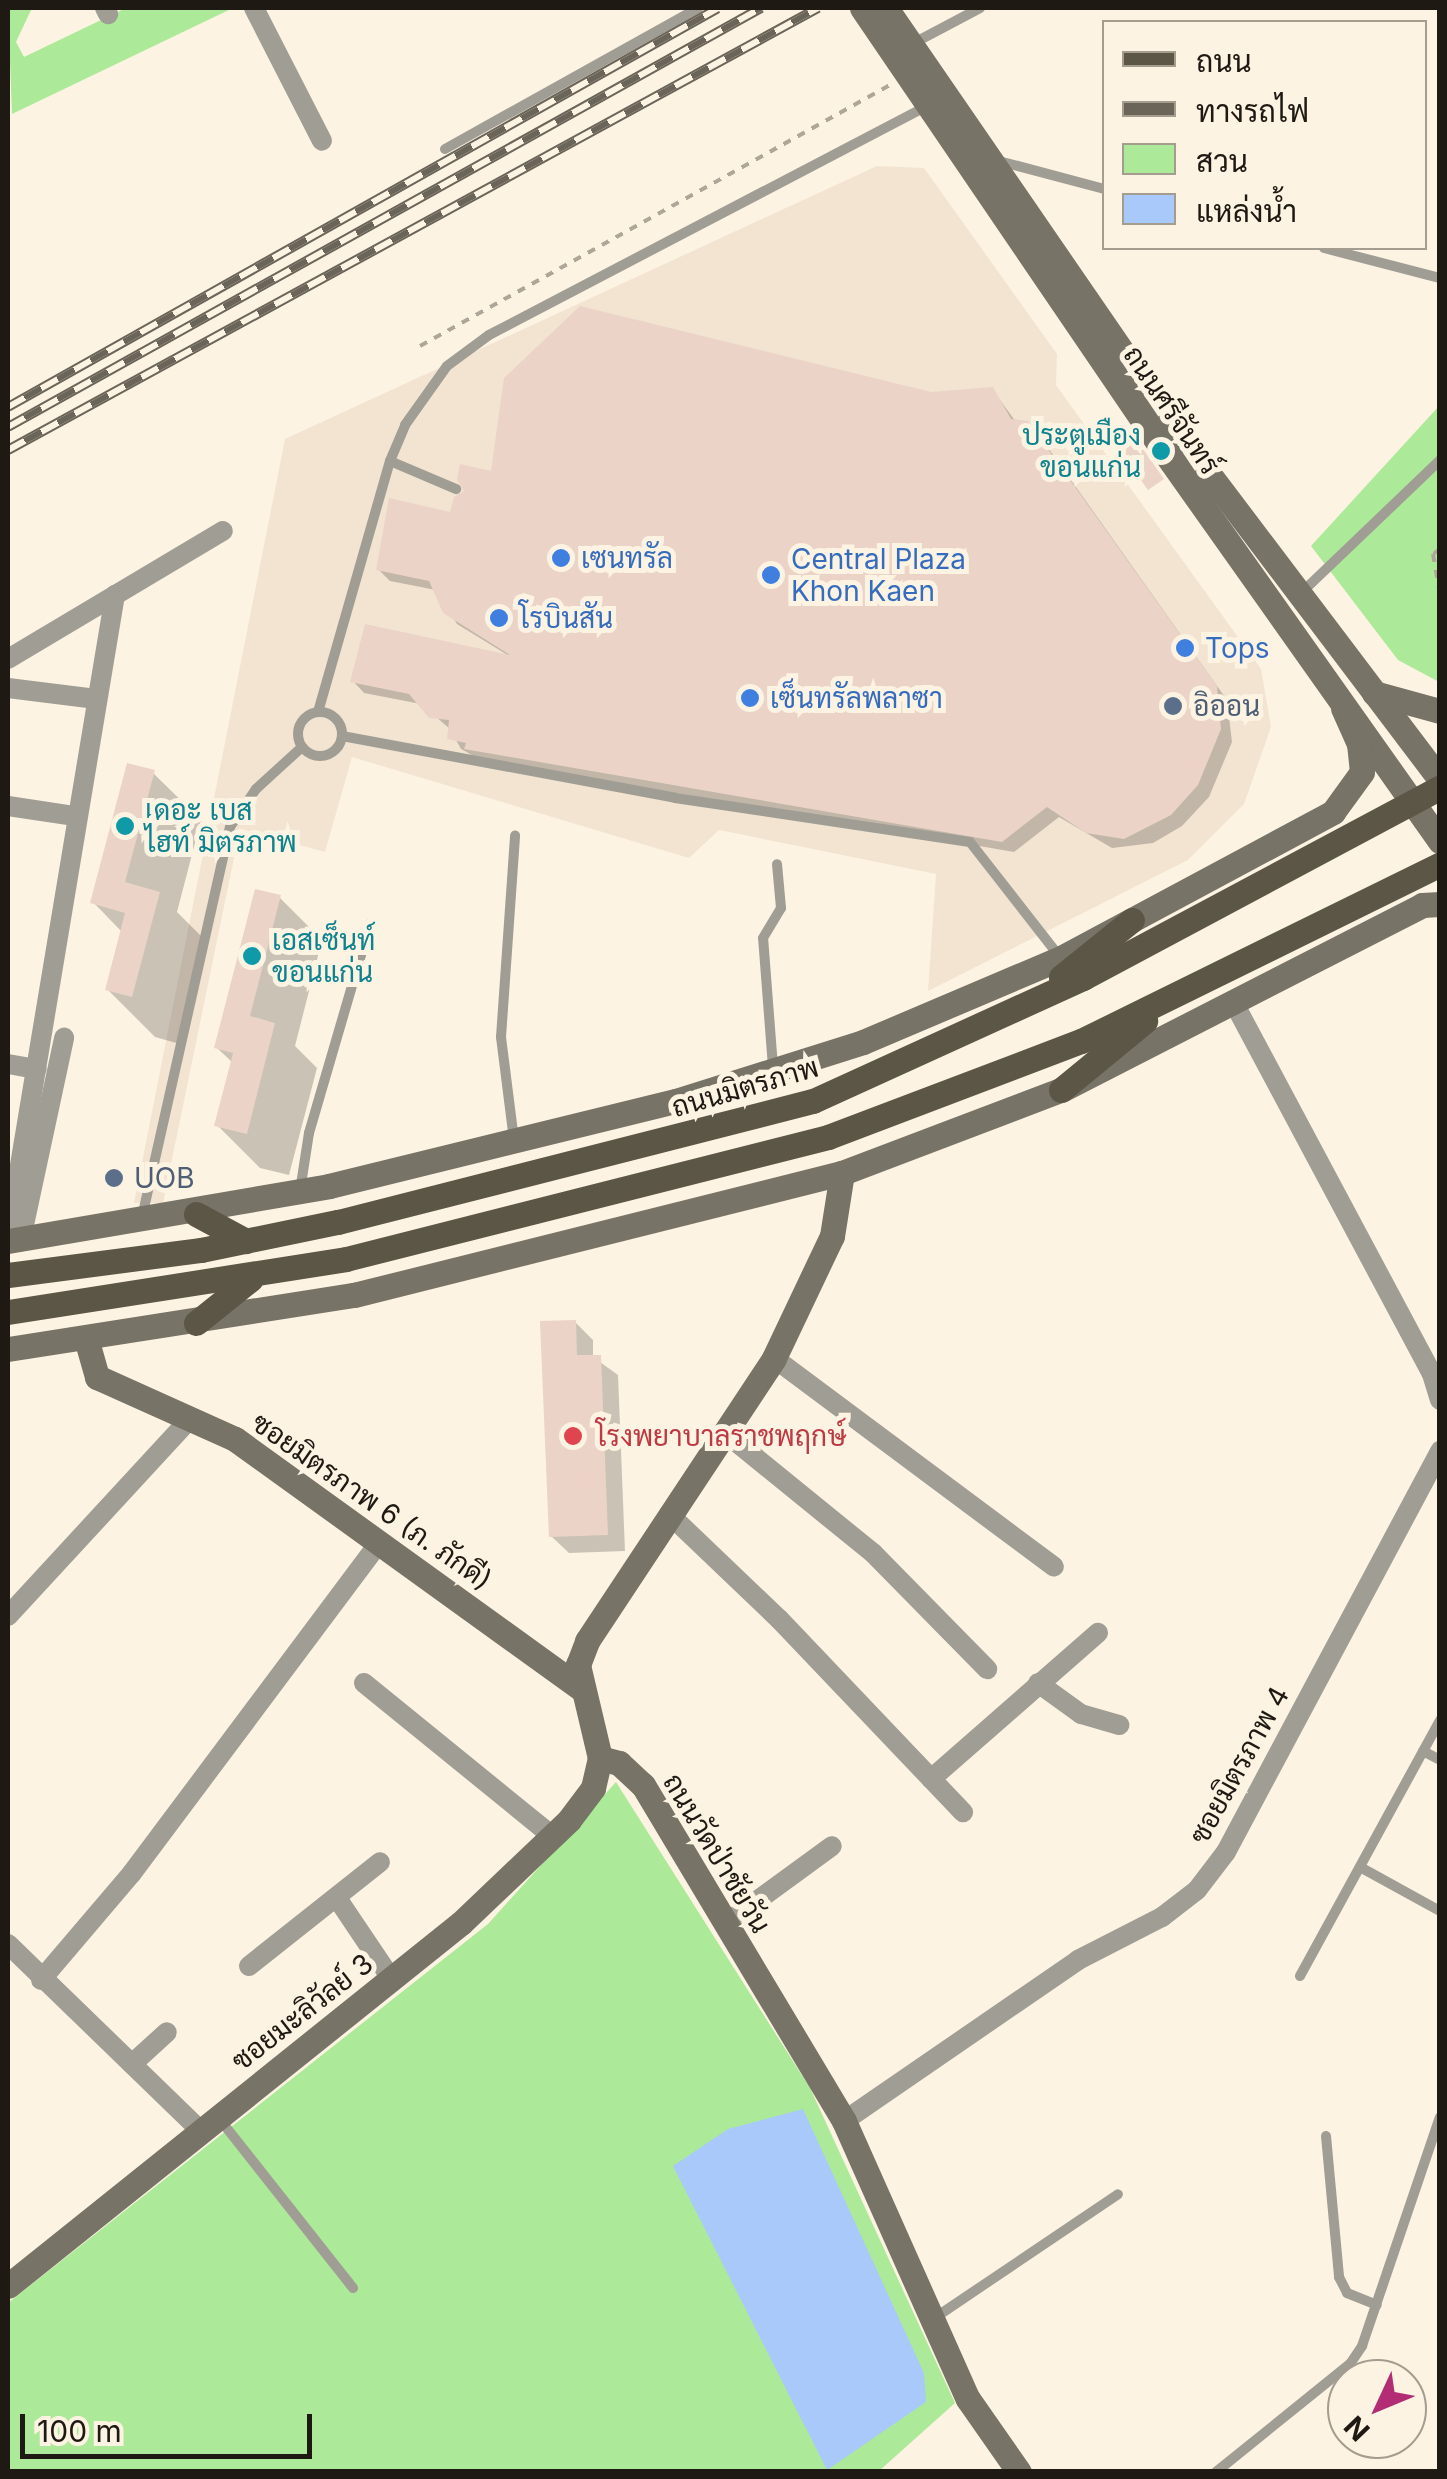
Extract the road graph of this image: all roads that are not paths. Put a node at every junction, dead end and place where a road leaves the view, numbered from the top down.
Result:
1 (254, 8) edge
2 (698, 8) edge
3 (862, 8) edge
4 (886, 8) edge
5 (980, 8) edge
6 (911, 44) junction
7 (928, 106) junction
8 (322, 142) dead end
9 (445, 149) dead end
10 (988, 158) junction
11 (1102, 188) edge
12 (1332, 250) edge
13 (1440, 278) edge
14 (1440, 460) edge
15 (390, 461) junction
16 (456, 489) dead end
17 (223, 530) dead end
18 (115, 595) junction
19 (1299, 595) junction
20 (8, 659) edge
21 (8, 688) edge
22 (1374, 693) junction
23 (96, 699) junction
24 (1343, 708) junction
25 (318, 712) junction
26 (1440, 712) edge
27 (342, 736) junction
28 (302, 747) junction
29 (1436, 770) edge
30 (1395, 776) junction
31 (1413, 801) junction
32 (8, 806) edge
33 (1333, 812) junction
34 (75, 816) junction
35 (514, 834) dead end
36 (1440, 841) edge
37 (778, 864) dead end
38 (1440, 864) edge
39 (1434, 902) edge
40 (1132, 920) junction
41 (370, 924) dead end
42 (1061, 958) junction
43 (1172, 998) junction
44 (1026, 1005) junction
45 (1235, 1006) junction
46 (64, 1038) dead end
47 (8, 1064) edge
48 (37, 1069) junction
49 (773, 1073) junction
50 (1062, 1090) junction
51 (514, 1141) junction
52 (842, 1173) junction
53 (300, 1192) junction
54 (196, 1214) junction
55 (141, 1221) junction
56 (12, 1239) edge
57 (246, 1241) junction
58 (8, 1276) edge
59 (255, 1276) junction
60 (8, 1312) edge
61 (196, 1323) junction
62 (86, 1338) junction
63 (8, 1349) edge
64 (774, 1358) junction
65 (1436, 1380) edge
66 (1440, 1400) edge
67 (189, 1420) junction
68 (724, 1432) junction
69 (1440, 1451) edge
70 (669, 1514) junction
71 (380, 1541) junction
72 (1054, 1567) dead end
73 (8, 1616) edge
74 (1098, 1634) dead end
75 (987, 1669) dead end
76 (1038, 1683) junction
77 (364, 1684) dead end
78 (582, 1689) junction
79 (1440, 1720) edge
80 (1119, 1725) dead end
81 (1422, 1751) junction
82 (600, 1758) junction
83 (1440, 1760) edge
84 (931, 1779) junction
85 (963, 1812) dead end
86 (552, 1836) junction
87 (832, 1846) dead end
88 (380, 1862) dead end
89 (1360, 1866) junction
90 (336, 1898) junction
91 (1440, 1910) edge
92 (725, 1924) junction
93 (8, 1944) edge
94 (248, 1966) dead end
95 (1300, 1976) dead end
96 (41, 1980) junction
97 (392, 1980) junction
98 (167, 2032) dead end
99 (132, 2064) junction
100 (1440, 2118) edge
101 (844, 2121) junction
102 (209, 2124) junction
103 (1326, 2136) dead end
104 (1118, 2194) dead end
105 (8, 2286) edge
106 (354, 2288) dead end
107 (1377, 2304) junction
108 (932, 2320) junction
109 (1019, 2472) edge
110 (1216, 2472) edge

1 - 8 street
2 - 9 lane
3 - 7 main road, ถนนศรีจันทร์
4 - 6 main road, ถนนศรีจันทร์
5 - 6 lane
6 - 10 main road, ถนนศรีจันทร์
7 - 15 lane
7 - 24 main road, ถนนศรีจันทร์
10 - 11 lane
10 - 19 main road, ถนนศรีจันทร์
12 - 13 lane
14 - 19 lane
15 - 16 lane
15 - 25 lane
17 - 18 street
18 - 20 street
18 - 23 street
19 - 22 main road, ถนนศรีจันทร์
21 - 23 street
22 - 26 main road
22 - 29 main road, ถนนศรีจันทร์
23 - 34 street
24 - 30 main road, ถนนศรีจันทร์
24 - 33 main road
25 - 27 lane
25 - 28 lane
27 - 28 lane
27 - 42 lane
28 - 55 lane
29 - 30 main road, ถนนมิตรภาพ
29 - 31 main road, ถนนมิตรภาพ
30 - 31 main road, ถนนศรีจันทร์
30 - 33 main road, ถนนมิตรภาพ
31 - 36 main road, ถนนศรีจันทร์
31 - 44 main road, ถนนมิตรภาพ
32 - 34 street
33 - 40 main road, ถนนมิตรภาพ
34 - 48 street
35 - 51 lane
37 - 49 lane
38 - 43 main road
39 - 45 main road
40 - 42 main road, ถนนมิตรภาพ
40 - 44 main road
41 - 53 lane
42 - 49 main road, ถนนมิตรภาพ
43 - 50 main road
43 - 59 main road
44 - 57 main road, ถนนมิตรภาพ
45 - 50 main road
45 - 65 street
46 - 56 street
47 - 48 street
48 - 56 street
49 - 51 main road, ถนนมิตรภาพ
50 - 52 main road
51 - 53 main road, ถนนมิตรภาพ
52 - 61 main road
52 - 64 main road
53 - 54 main road, ถนนมิตรภาพ
54 - 55 main road, ถนนมิตรภาพ
54 - 57 main road
55 - 56 main road, ถนนมิตรภาพ
57 - 58 main road, ถนนมิตรภาพ
59 - 60 main road
59 - 61 main road
61 - 62 main road
62 - 63 main road
62 - 67 main road, ซอยมิตรภาพ 6 (ภ. ภักดี)
64 - 68 main road
64 - 72 street
65 - 66 street
67 - 71 main road, ซอยมิตรภาพ 6 (ภ. ภักดี)
67 - 73 street
68 - 70 main road
68 - 75 street
69 - 101 street, ซอยมิตรภาพ 4
70 - 78 main road
70 - 84 street
71 - 78 main road, ซอยมิตรภาพ 6 (ภ. ภักดี)
71 - 96 street
74 - 76 street
76 - 80 street
76 - 84 street
77 - 86 street
78 - 82 main road
79 - 81 lane
81 - 83 lane
81 - 89 lane
82 - 86 main road, ซอยมะลิวัลย์ 3
82 - 92 main road, ถนนวัดป่าชัยวัน
84 - 85 street
86 - 97 main road, ซอยมะลิวัลย์ 3
87 - 92 street
88 - 90 street
89 - 91 lane
89 - 95 lane
90 - 94 street
90 - 97 street
92 - 101 main road, ถนนวัดป่าชัยวัน
93 - 96 street
96 - 99 street
97 - 102 main road, ซอยมะลิวัลย์ 3
98 - 99 street
99 - 102 street
100 - 107 lane
101 - 108 main road, ถนนวัดป่าชัยวัน
102 - 105 main road, ซอยมะลิวัลย์ 3
102 - 106 lane
103 - 107 lane
104 - 108 lane
107 - 110 lane
108 - 109 main road, ถนนวัดป่าชัยวัน

